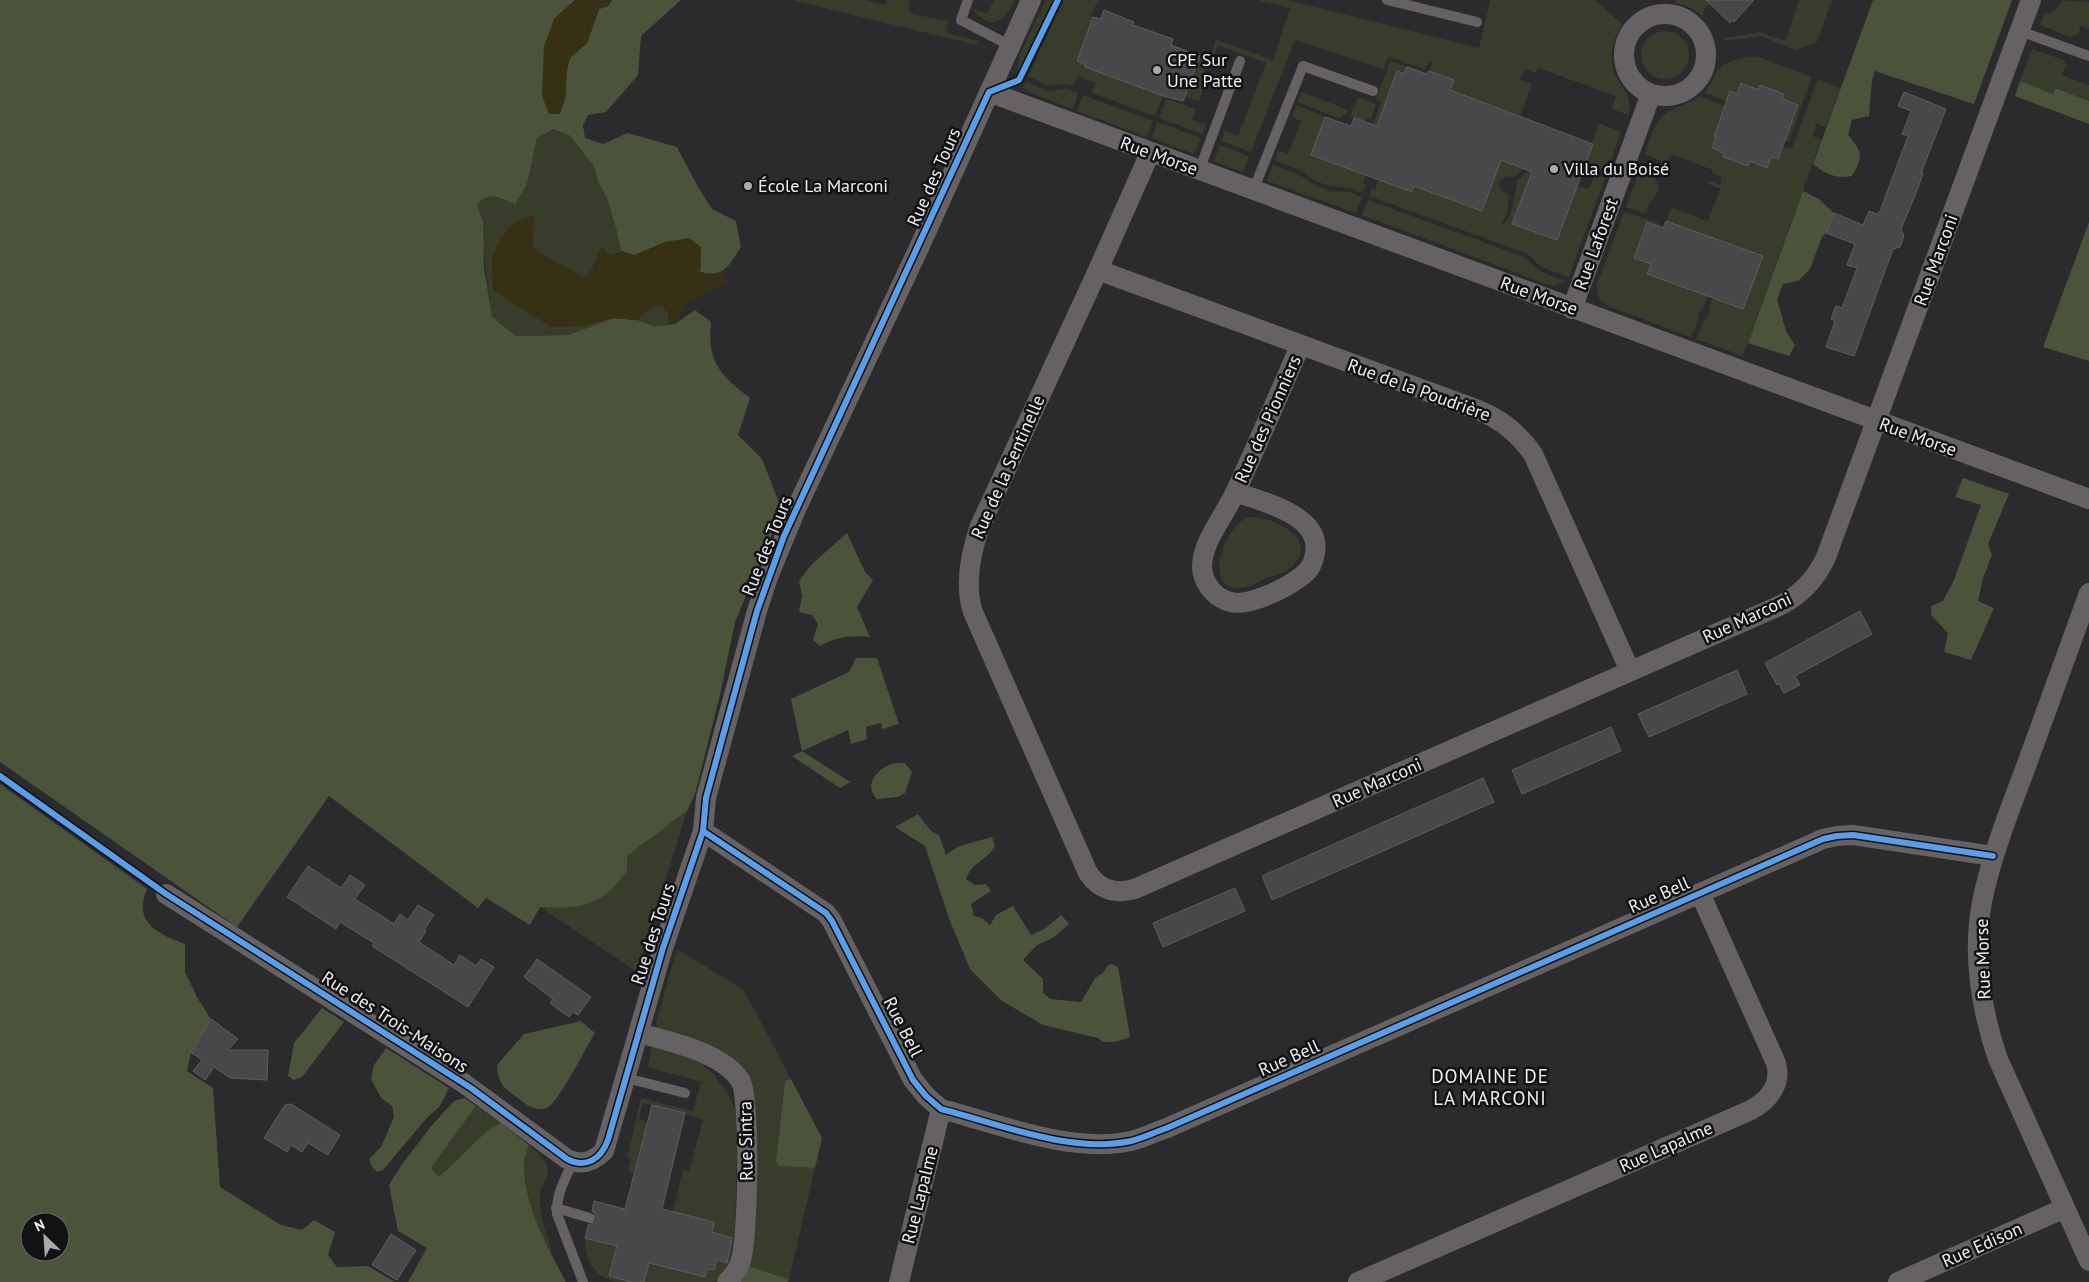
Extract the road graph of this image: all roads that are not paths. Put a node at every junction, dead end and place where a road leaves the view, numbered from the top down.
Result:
1 (968, 0) edge
2 (1031, 0) edge
3 (1387, 0) edge
4 (2031, 0) edge
5 (1477, 22) dead end
6 (2020, 31) junction
7 (1009, 45) junction
8 (2089, 56) edge
9 (1240, 61) dead end
10 (1373, 90) dead end
11 (989, 92) junction
12 (1651, 94) junction
13 (1150, 153) junction
14 (1199, 171) junction
15 (1253, 191) junction
16 (1098, 270) junction
17 (1572, 309) junction
18 (1300, 346) junction
19 (1877, 422) junction
20 (1235, 492) junction
21 (2089, 499) edge
22 (2089, 592) edge
23 (1630, 671) junction
24 (703, 831) junction
25 (1993, 856) junction
26 (1137, 888) joint
27 (1700, 893) junction
28 (166, 894) dead end
29 (639, 1033) junction
30 (626, 1078) junction
31 (685, 1093) dead end
32 (941, 1109) junction
33 (573, 1162) junction
34 (556, 1208) junction
35 (2066, 1208) junction
36 (590, 1218) dead end
37 (2089, 1261) edge
38 (582, 1282) edge
39 (726, 1282) edge
40 (899, 1282) edge
41 (1358, 1282) edge
42 (1898, 1282) edge

1 - 7 lane
2 - 7 street, Rue des Tours
3 - 5 lane
4 - 6 street, Rue Marconi
6 - 8 lane
6 - 19 street, Rue Marconi
7 - 11 street, Rue des Tours
9 - 14 lane
10 - 15 lane
11 - 13 street, Rue Morse
11 - 24 street, Rue des Tours
12 - 12 street
12 - 17 street, Rue Laforest
13 - 14 street, Rue Morse
13 - 16 street, Rue de la Sentinelle
14 - 15 street, Rue Morse
15 - 17 street, Rue Morse
16 - 18 street, Rue de la Poudrière
16 - 26 street, Rue de la Sentinelle
17 - 19 street, Rue Morse
18 - 20 street, Rue des Pionniers
18 - 23 street, Rue de la Poudrière
19 - 21 street, Rue Morse
19 - 23 street, Rue Marconi
20 - 20 street, Rue des Pionniers
22 - 25 street, Rue Morse
23 - 26 street, Rue Marconi
24 - 29 street, Rue des Tours
24 - 32 street, Rue Bell
25 - 27 street, Rue Bell
25 - 35 street, Rue Morse
27 - 32 street, Rue Bell
27 - 41 street, Rue Lapalme
28 - 33 street, Rue des Trois-Maisons
29 - 30 street, Rue des Tours
29 - 39 street, Rue Sintra
30 - 31 lane
30 - 33 street, Rue des Tours
32 - 40 street, Rue Lapalme
33 - 34 lane
34 - 36 lane
34 - 38 lane
35 - 37 street, Rue Morse
35 - 42 street, Rue Edison

